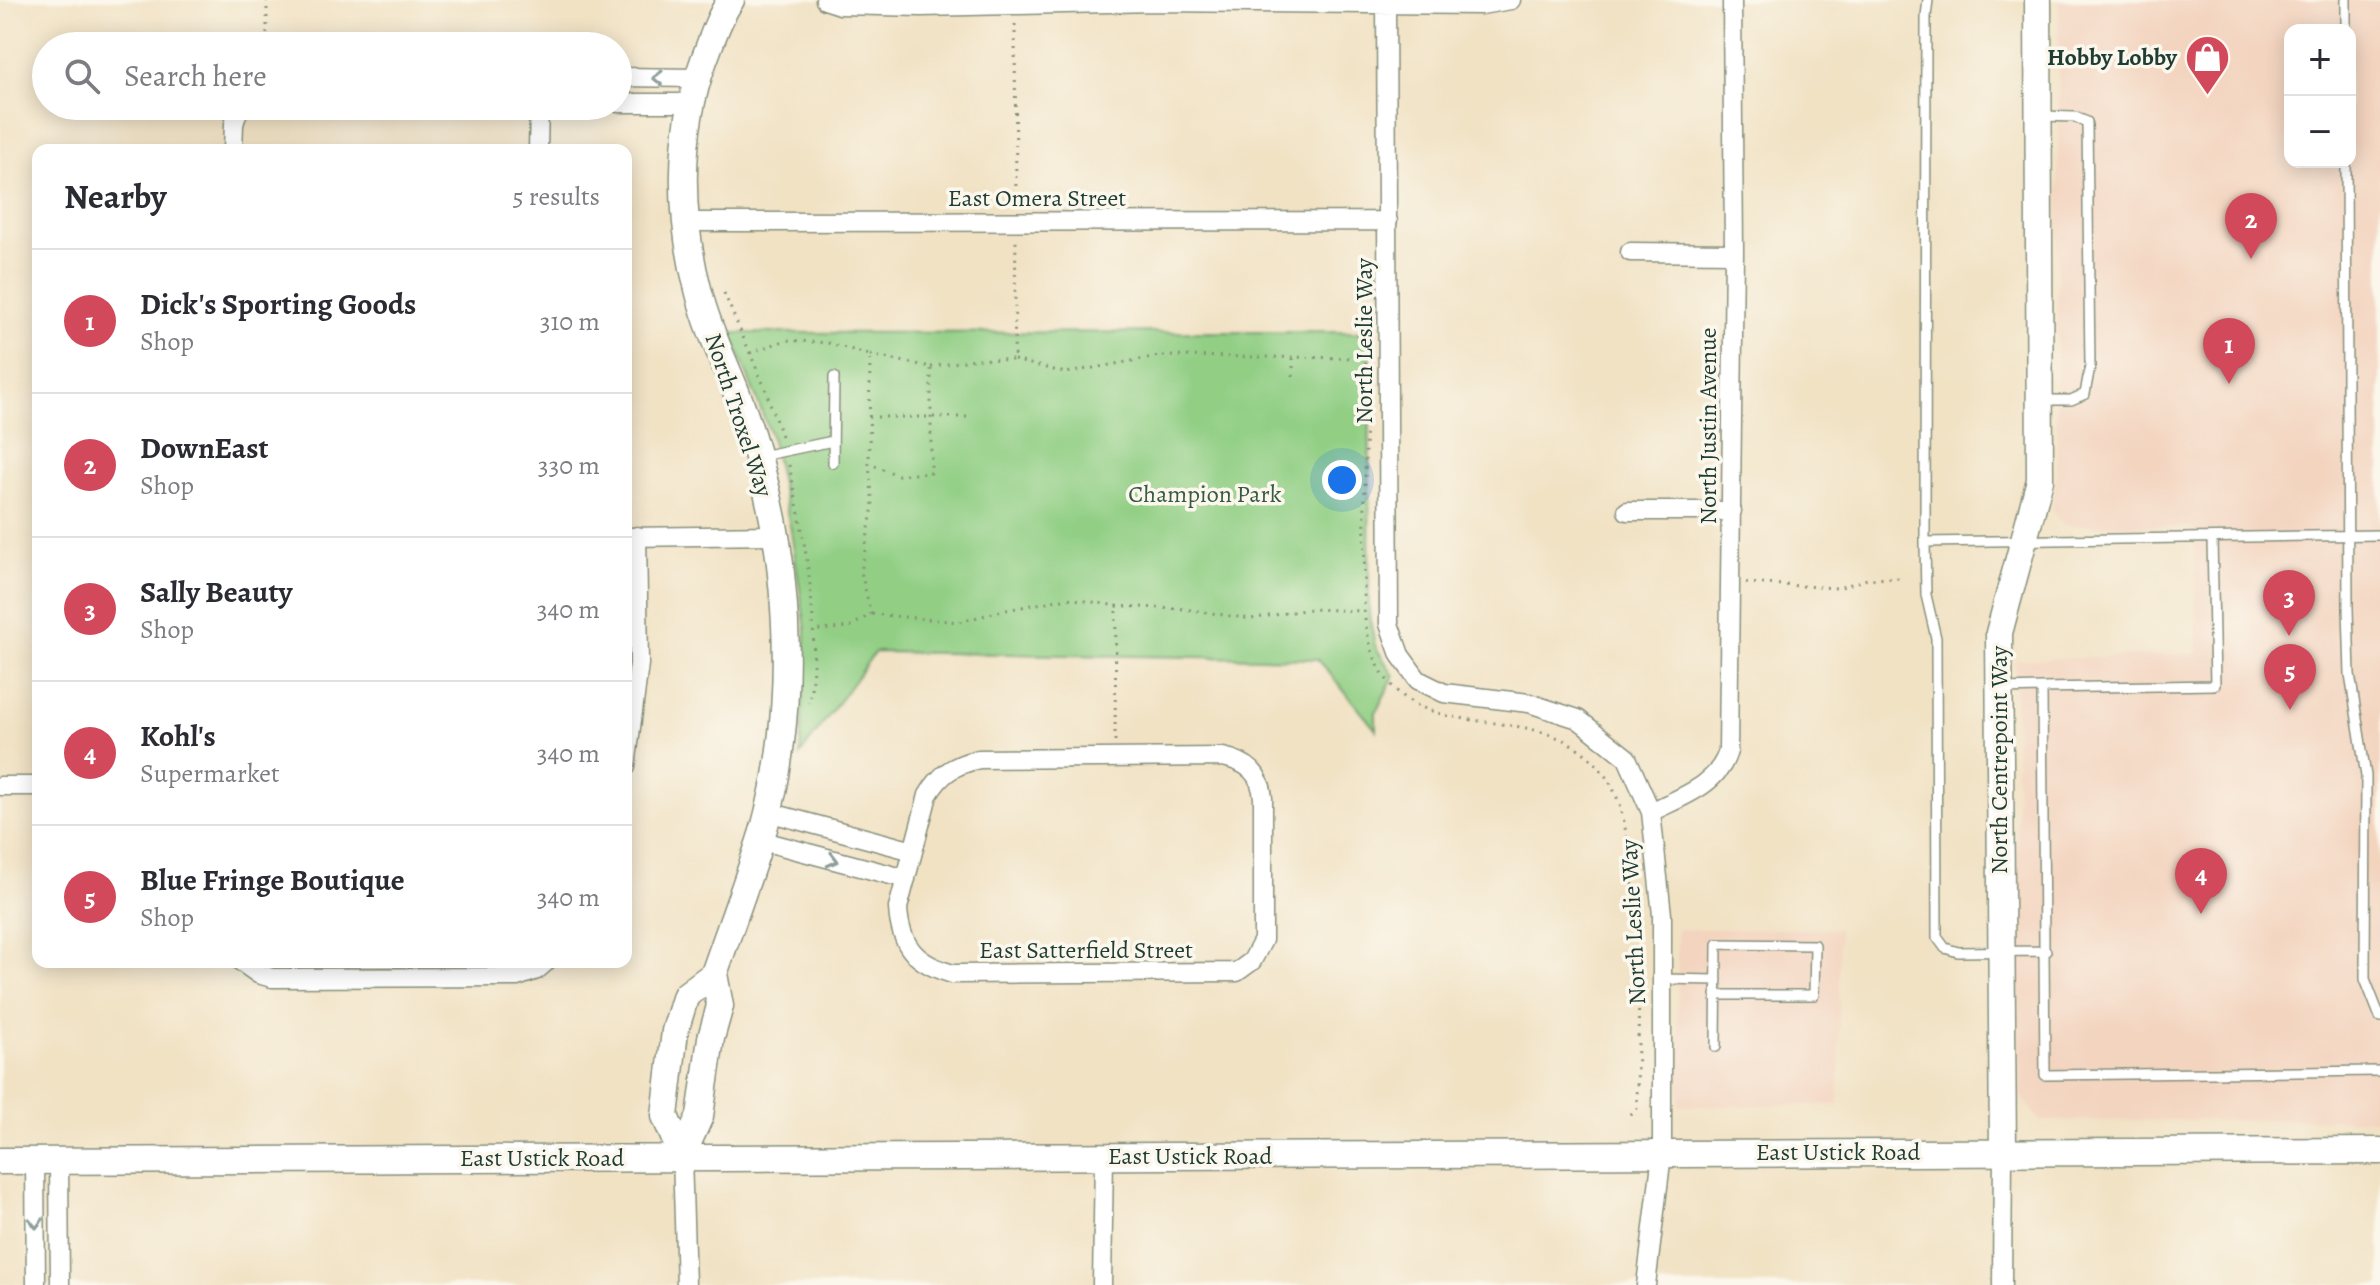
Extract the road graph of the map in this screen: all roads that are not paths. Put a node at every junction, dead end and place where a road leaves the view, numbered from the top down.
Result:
1 (731, 0) edge
2 (825, 0) edge
3 (1511, 0) edge
4 (1732, 0) edge
5 (1928, 0) edge
6 (2038, 0) edge
7 (2346, 0) edge
8 (1157, 1) edge
9 (1386, 2) edge
10 (921, 4) edge
11 (2346, 24) edge
12 (632, 80) edge
13 (694, 91) junction
14 (632, 101) edge
15 (2038, 116) junction
16 (235, 120) edge
17 (539, 120) edge
18 (233, 144) edge
19 (538, 144) edge
20 (2346, 168) edge
21 (1388, 221) junction
22 (686, 222) junction
23 (1630, 252) dead end
24 (1734, 253) junction
25 (834, 377) dead end
26 (2040, 400) junction
27 (833, 441) junction
28 (758, 457) junction
29 (833, 463) dead end
30 (1627, 511) dead end
31 (1732, 511) junction
32 (776, 535) junction
33 (2348, 535) junction
34 (2380, 535) edge
35 (632, 536) edge
36 (2212, 538) junction
37 (2025, 541) junction
38 (1925, 542) junction
39 (632, 552) edge
40 (2042, 688) junction
41 (1998, 689) junction
42 (632, 718) edge
43 (0, 786) edge
44 (32, 786) edge
45 (768, 812) junction
46 (1651, 812) junction
47 (759, 840) junction
48 (913, 851) junction
49 (906, 879) junction
50 (2001, 951) junction
51 (2046, 951) junction
52 (249, 968) edge
53 (537, 968) edge
54 (714, 974) junction
55 (1662, 979) junction
56 (1717, 980) junction
57 (1716, 995) junction
58 (2380, 1017) edge
59 (1716, 1047) dead end
60 (2380, 1071) edge
61 (2380, 1151) edge
62 (2003, 1152) junction
63 (1662, 1154) junction
64 (682, 1156) junction
65 (1104, 1156) junction
66 (0, 1161) edge
67 (47, 1161) junction
68 (36, 1285) edge
69 (60, 1285) edge
70 (686, 1285) edge
71 (1102, 1285) edge
72 (1646, 1285) edge
73 (2002, 1285) edge

1 - 13 street, North Troxel Way
2 - 10 street
3 - 9 street
4 - 24 street, North Justin Avenue
5 - 38 lane
6 - 15 street, North Centrepoint Way
7 - 11 lane
8 - 9 street
8 - 10 street
9 - 21 street, North Leslie Way
13 -> 12 street
13 - 14 street
13 - 22 street, North Troxel Way
15 - 26 street, North Centrepoint Way
15 - 26 lane
16 - 18 street
17 - 19 street
20 - 33 lane
21 - 22 street, East Omera Street
21 - 46 street, North Leslie Way
22 - 28 street, North Troxel Way
23 - 24 street
24 - 31 street, North Justin Avenue
25 - 27 lane
26 - 37 street, North Centrepoint Way
27 - 28 lane
27 - 29 lane
28 - 32 street, North Troxel Way
30 - 31 street
31 - 46 street, North Justin Avenue
32 - 35 street
32 - 45 street, North Troxel Way
33 - 34 lane
33 - 36 lane
33 - 58 lane
36 - 37 lane
36 - 40 lane
37 - 38 lane
37 - 41 street, North Centrepoint Way
38 - 50 lane
39 - 42 street
40 - 41 lane
40 - 51 lane
41 - 50 street, North Centrepoint Way
43 - 44 street
45 - 47 street, North Troxel Way
45 - 48 street
46 - 55 street, North Leslie Way
47 -> 49 street
47 - 54 street, North Troxel Way
48 - 49 street
48 - 49 street, East Satterfield Street
50 - 51 lane
50 - 62 street, North Centrepoint Way
51 - 60 lane
52 - 53 street
54 - 64 street, North Troxel Way
54 - 64 street
55 - 56 lane
55 - 63 street, North Leslie Way
56 - 57 lane
56 - 57 lane
57 - 59 lane
61 - 62 street, East Ustick Road
62 - 63 street, East Ustick Road
62 - 73 street, North Centrepoint Way
63 - 65 street, East Ustick Road
63 - 72 street, North Leslie Way
64 - 65 street, East Ustick Road
64 - 67 street, East Ustick Road
64 - 70 street
65 - 71 street
66 - 67 street, East Ustick Road
67 -> 68 street
67 - 69 street

